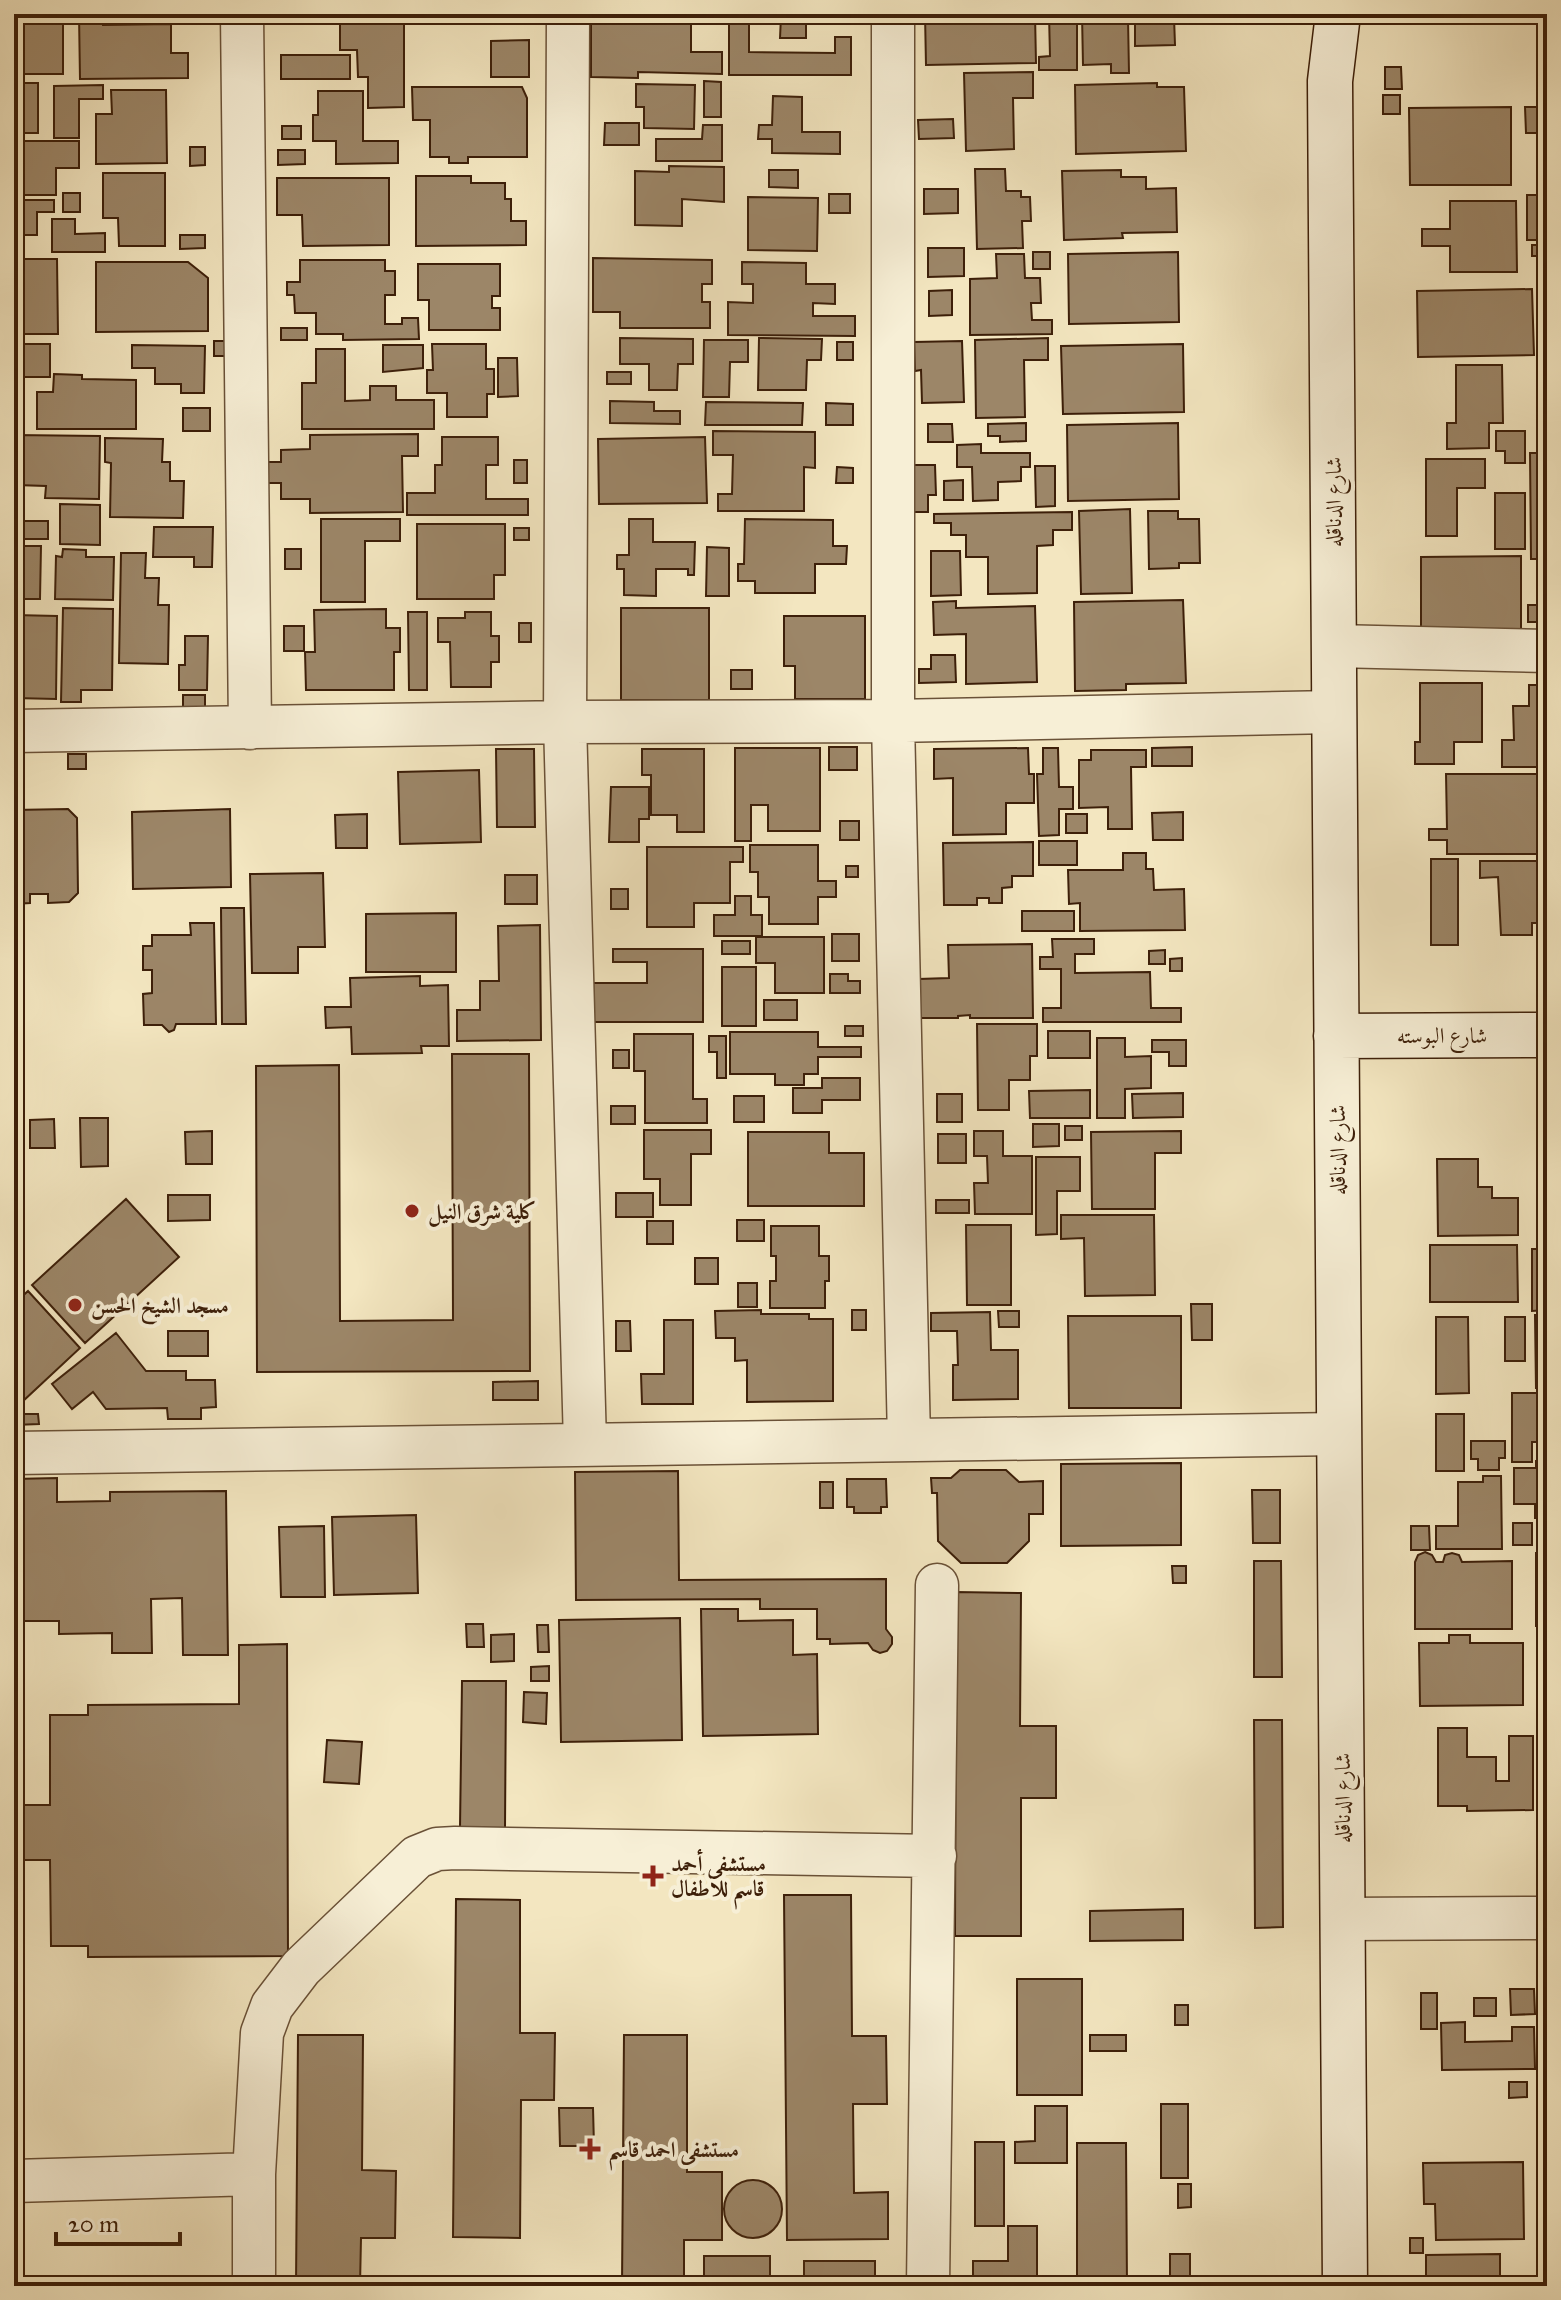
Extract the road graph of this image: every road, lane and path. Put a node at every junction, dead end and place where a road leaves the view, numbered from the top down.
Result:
1 (242, 14) edge
2 (568, 14) edge
3 (893, 14) edge
4 (1338, 14) edge
5 (1334, 646) junction
6 (1547, 651) edge
7 (1334, 712) junction
8 (893, 721) junction
9 (565, 722) junction
10 (250, 728) junction
11 (14, 731) edge
12 (1547, 1035) edge
13 (1336, 1036) junction
14 (1339, 1434) junction
15 (909, 1440) junction
16 (585, 1444) junction
17 (14, 1453) edge
18 (937, 1585) dead end
19 (935, 1856) junction
20 (1547, 1918) edge
21 (1343, 1919) junction
22 (254, 2174) junction
23 (14, 2181) edge
24 (254, 2286) edge
25 (928, 2286) edge
26 (1345, 2286) edge

1 - 10 street
2 - 9 street
3 - 8 street
4 - 5 street, شارع الدناقله
5 - 6 street
5 - 7 street, شارع الدناقله
7 - 8 street
7 - 13 street, شارع الدناقله
8 - 9 street
8 - 15 street
9 - 10 street
9 - 16 street
10 - 11 street
12 - 13 street, شارع البوسته
13 - 14 street, شارع الدناقله
14 - 15 street
14 - 21 street, شارع الدناقله
15 - 16 street
16 - 17 street
18 - 19 street
19 - 22 street
19 - 25 street
20 - 21 street
21 - 26 street, شارع الدناقله
22 - 23 street
22 - 24 street

